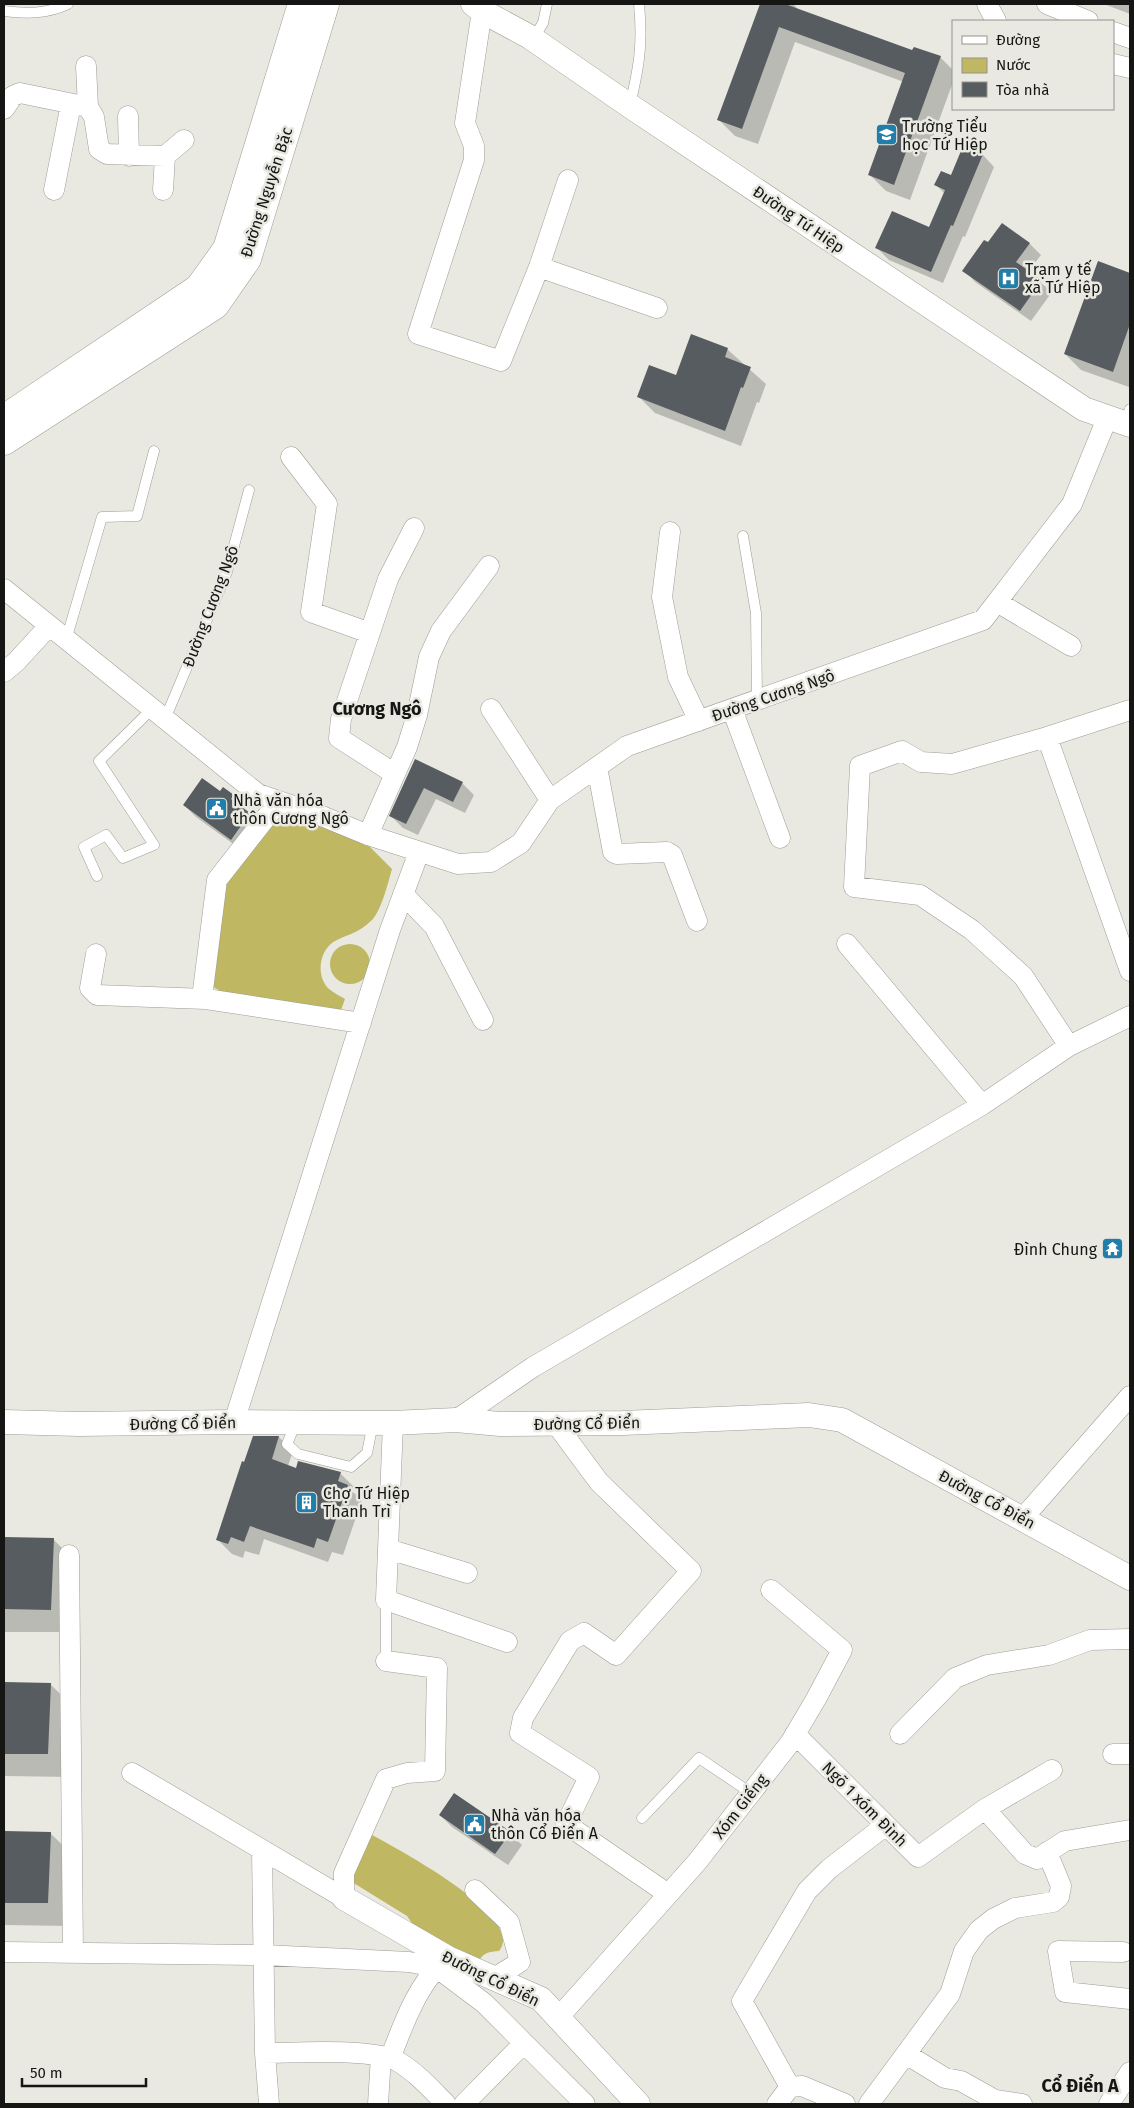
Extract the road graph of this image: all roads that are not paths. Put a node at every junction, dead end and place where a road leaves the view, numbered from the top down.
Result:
1 (68, 4) edge
2 (302, 4) edge
3 (325, 4) edge
4 (547, 4) edge
5 (639, 4) edge
6 (987, 4) edge
7 (1047, 4) edge
8 (478, 8) edge
9 (4, 11) edge
10 (995, 20) edge
11 (1086, 20) edge
12 (1114, 32) edge
13 (1130, 38) edge
14 (533, 39) junction
15 (1114, 64) edge
16 (86, 66) dead end
17 (1130, 68) edge
18 (80, 106) junction
19 (630, 106) junction
20 (4, 109) edge
21 (128, 116) dead end
22 (184, 140) dead end
23 (129, 156) junction
24 (165, 156) junction
25 (568, 180) dead end
26 (54, 190) dead end
27 (163, 190) dead end
28 (539, 267) junction
29 (225, 271) junction
30 (657, 308) dead end
31 (1123, 418) edge
32 (4, 419) edge
33 (4, 441) edge
34 (154, 451) dead end
35 (291, 456) dead end
36 (249, 490) dead end
37 (414, 528) dead end
38 (670, 532) dead end
39 (743, 536) dead end
40 (490, 566) dead end
41 (4, 589) edge
42 (997, 602) junction
43 (49, 626) junction
44 (370, 633) junction
45 (66, 640) junction
46 (1070, 646) dead end
47 (4, 672) edge
48 (757, 700) junction
49 (491, 709) dead end
50 (732, 709) junction
51 (1130, 710) edge
52 (158, 714) junction
53 (699, 721) junction
54 (1047, 737) junction
55 (597, 767) junction
56 (395, 774) junction
57 (550, 800) junction
58 (279, 801) junction
59 (368, 835) junction
60 (780, 838) dead end
61 (419, 852) junction
62 (97, 876) dead end
63 (403, 894) junction
64 (698, 921) dead end
65 (847, 944) dead end
66 (96, 954) dead end
67 (1130, 971) edge
68 (202, 998) junction
69 (1130, 1016) edge
70 (483, 1020) dead end
71 (361, 1023) junction
72 (1069, 1046) junction
73 (982, 1105) junction
74 (1130, 1396) edge
75 (456, 1420) junction
76 (4, 1422) edge
77 (234, 1422) junction
78 (297, 1422) junction
79 (383, 1423) junction
80 (556, 1424) junction
81 (1023, 1518) junction
82 (388, 1549) junction
83 (69, 1555) dead end
84 (467, 1573) dead end
85 (1130, 1578) edge
86 (771, 1590) dead end
87 (386, 1600) junction
88 (1130, 1639) edge
89 (507, 1642) dead end
90 (386, 1661) joint
91 (795, 1734) junction
92 (900, 1734) dead end
93 (1052, 1770) dead end
94 (132, 1772) dead end
95 (751, 1793) junction
96 (985, 1809) junction
97 (642, 1818) dead end
98 (886, 1825) junction
99 (1130, 1830) edge
100 (262, 1851) junction
101 (1047, 1852) junction
102 (476, 1890) dead end
103 (668, 1894) junction
104 (344, 1898) junction
105 (4, 1952) edge
106 (1122, 1952) dead end
107 (73, 1953) junction
108 (264, 1955) junction
109 (442, 1963) junction
110 (494, 1978) junction
111 (1130, 1999) edge
112 (558, 2018) junction
113 (524, 2044) junction
114 (265, 2053) junction
115 (906, 2054) junction
116 (385, 2057) junction
117 (1130, 2072) edge
118 (790, 2087) junction
119 (269, 2104) edge
120 (378, 2104) edge
121 (446, 2104) edge
122 (464, 2104) edge
123 (585, 2104) edge
124 (638, 2104) edge
125 (777, 2104) edge
126 (845, 2104) edge
127 (869, 2104) edge
128 (1022, 2104) edge
129 (1109, 2104) edge

1 - 9 lane
2 - 29 main road, Đường Nguyễn Bặc
3 - 29 main road, Đường Nguyễn Bặc
4 - 14 lane
5 - 19 lane
6 - 10 street
7 - 11 street
8 - 14 street, Đường Tứ Hiệp
8 - 28 street
12 - 13 street
14 - 19 street, Đường Tứ Hiệp
15 - 17 street
16 - 18 street
18 - 20 street
18 - 23 street
18 - 26 street
19 - 31 street, Đường Tứ Hiệp
21 - 23 street
22 - 24 street
23 - 24 street
24 - 27 street
25 - 28 street
28 - 30 street
29 - 32 main road, Đường Nguyễn Bặc
29 - 33 main road, Đường Nguyễn Bặc
31 - 42 street, Đường Cương Ngô
34 - 45 lane
35 - 44 street
36 - 52 lane, Đường Cương Ngô
37 - 44 street
38 - 53 street
39 - 48 lane
40 - 56 street
41 - 43 street, Đường Cương Ngô
42 - 46 street
42 - 48 street, Đường Cương Ngô
43 - 45 street, Đường Cương Ngô
43 - 47 street
44 - 56 street
45 - 52 street, Đường Cương Ngô
48 - 50 street, Đường Cương Ngô
49 - 57 street
50 - 53 street, Đường Cương Ngô
50 - 60 street
51 - 54 street
52 - 58 street, Đường Cương Ngô
52 - 62 lane, Đường Cương Ngô
53 - 55 street, Đường Cương Ngô
54 - 67 street
54 - 72 street
55 - 57 street, Đường Cương Ngô
55 - 64 street
56 - 59 street
57 - 61 street, Đường Cương Ngô
58 - 59 street, Đường Cương Ngô
58 - 68 street
59 - 61 street, Đường Cương Ngô
61 - 63 street
63 - 70 street
63 - 71 street
65 - 73 street
66 - 68 street
68 - 71 street
69 - 72 street
71 - 77 street
72 - 73 street
73 - 75 street
74 - 81 street
75 - 79 street, Đường Cổ Điển
75 - 80 street, Đường Cổ Điển
76 - 77 street, Đường Cổ Điển
77 - 78 street, Đường Cổ Điển
78 - 79 street, Đường Cổ Điển
78 - 79 lane
79 - 82 street
80 - 81 street, Đường Cổ Điển
80 - 103 street
81 - 85 street, Đường Cổ Điển
82 - 84 street
82 - 87 street
83 - 107 street
86 - 91 street, Xóm Giếng
87 - 89 street
87 - 90 lane
88 - 92 street
90 - 104 street
91 - 95 street, Xóm Giếng
91 - 98 street, Ngõ 1 xóm Đình
93 - 96 street, Ngõ 1 xóm Đình
94 - 100 street
95 - 97 lane
95 - 103 street, Xóm Giếng
96 - 98 street, Ngõ 1 xóm Đình
96 - 101 street
98 - 118 street
99 - 101 street
100 - 104 street
100 - 108 street
101 - 115 street
102 - 110 street
103 - 112 street, Xóm Giếng
104 - 109 street, Đường Cổ Điển
105 - 107 street
106 - 111 street
107 - 108 street
108 - 109 street
108 - 114 street
109 - 110 street, Đường Cổ Điển
109 - 113 street
109 - 116 street
110 - 112 street, Đường Cổ Điển
112 - 124 street, Đường Cổ Điển
113 - 122 street
113 - 123 street
114 - 116 street
114 - 119 street
115 - 127 street
115 - 128 street
116 - 120 street
116 - 121 street
117 - 129 street
118 - 125 street
118 - 126 street

